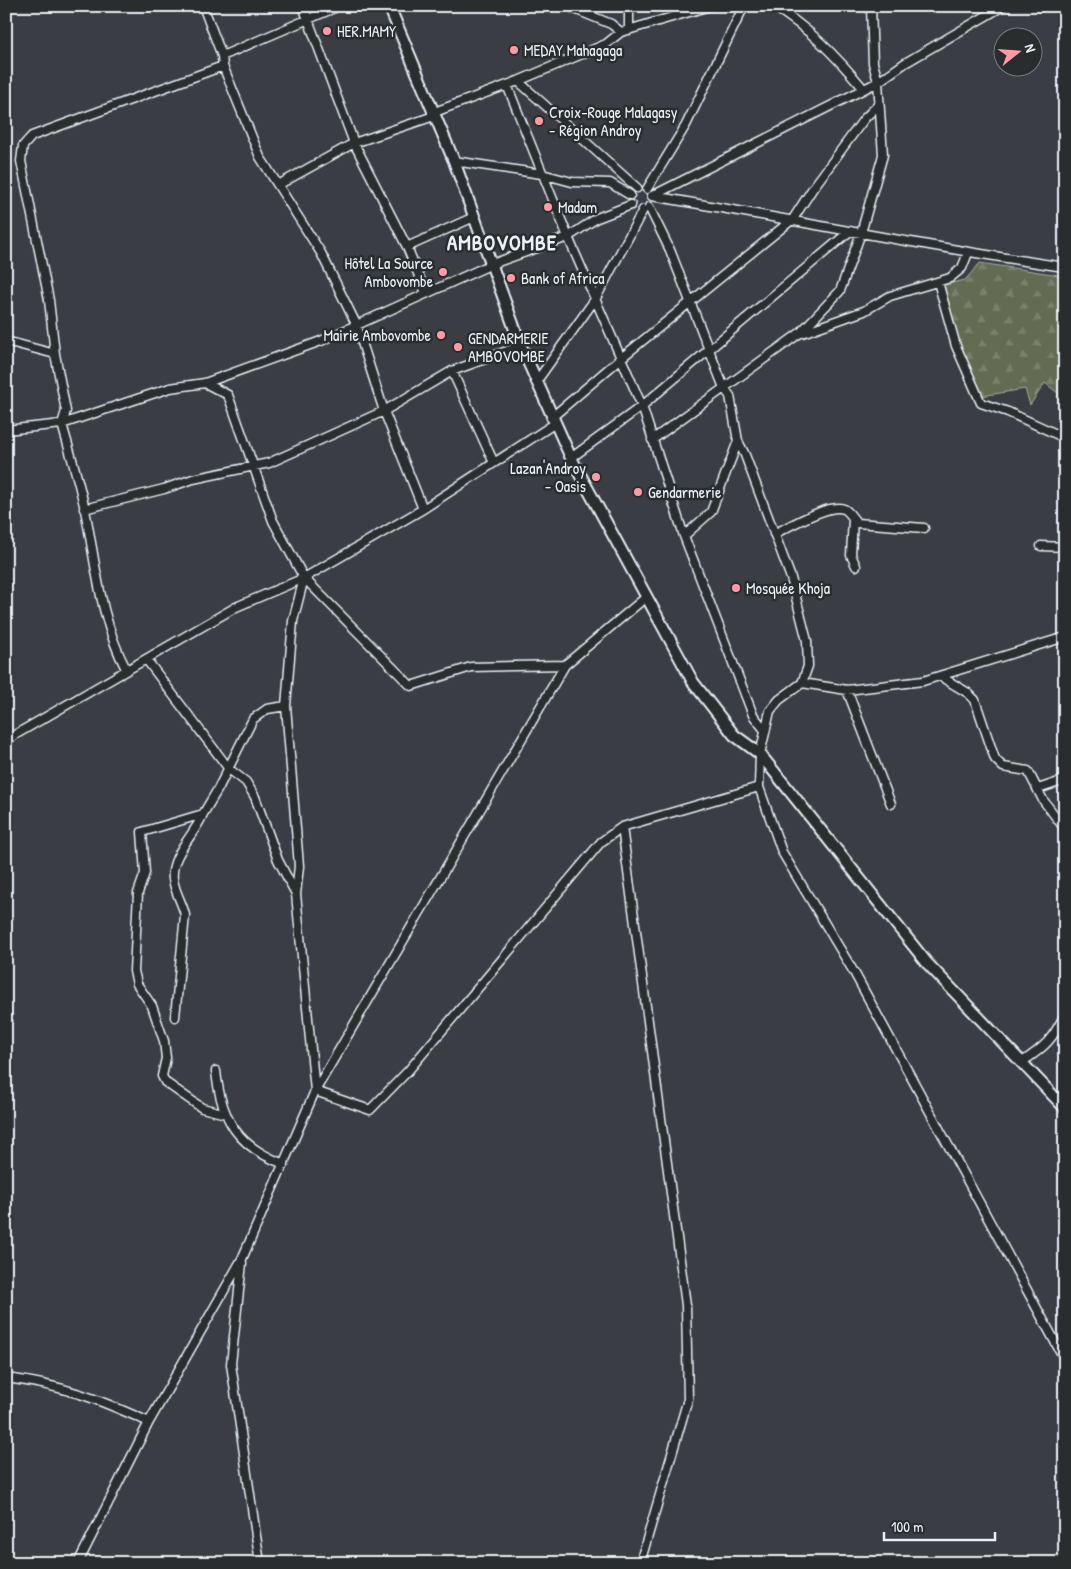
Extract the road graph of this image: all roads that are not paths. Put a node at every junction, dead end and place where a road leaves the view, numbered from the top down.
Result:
1 (203, 6) edge
2 (303, 6) edge
3 (339, 6) edge
4 (389, 6) edge
5 (567, 6) edge
6 (629, 6) edge
7 (710, 6) edge
8 (744, 6) edge
9 (773, 6) edge
10 (871, 6) edge
11 (1002, 6) edge
12 (309, 18) junction
13 (625, 31) junction
14 (222, 56) junction
15 (223, 66) junction
16 (518, 81) junction
17 (878, 82) junction
18 (507, 85) junction
19 (864, 88) junction
20 (878, 106) junction
21 (433, 115) junction
22 (354, 143) junction
23 (454, 161) junction
24 (542, 174) junction
25 (278, 185) junction
26 (637, 188) junction
27 (649, 193) junction
28 (630, 195) junction
29 (631, 205) junction
30 (646, 208) junction
31 (474, 217) junction
32 (793, 219) junction
33 (850, 231) junction
34 (861, 233) junction
35 (568, 237) junction
36 (407, 247) junction
37 (968, 253) junction
38 (492, 264) junction
39 (1065, 268) edge
40 (938, 282) junction
41 (426, 292) junction
42 (596, 298) junction
43 (691, 304) junction
44 (356, 324) junction
45 (800, 333) junction
46 (6, 341) edge
47 (521, 346) junction
48 (709, 349) junction
49 (55, 354) junction
50 (620, 359) junction
51 (452, 371) junction
52 (536, 382) junction
53 (205, 384) junction
54 (724, 388) junction
55 (642, 406) junction
56 (384, 411) junction
57 (553, 421) junction
58 (62, 424) junction
59 (6, 430) edge
60 (1065, 438) edge
61 (652, 440) junction
62 (738, 441) junction
63 (571, 458) junction
64 (494, 463) junction
65 (255, 467) junction
66 (84, 509) junction
67 (423, 509) junction
68 (852, 519) junction
69 (924, 528) dead end
70 (774, 534) junction
71 (684, 536) junction
72 (1041, 546) dead end
73 (1065, 547) edge
74 (856, 566) dead end
75 (304, 578) junction
76 (645, 598) junction
77 (1065, 637) edge
78 (146, 660) junction
79 (565, 665) junction
80 (126, 669) junction
81 (940, 676) junction
82 (802, 683) junction
83 (847, 690) junction
84 (286, 706) junction
85 (764, 729) junction
86 (6, 740) edge
87 (760, 754) junction
88 (229, 769) junction
89 (1065, 780) edge
90 (759, 787) junction
91 (1038, 789) junction
92 (890, 804) dead end
93 (203, 814) junction
94 (622, 827) junction
95 (1065, 829) edge
96 (296, 894) junction
97 (1065, 1014) edge
98 (175, 1017) dead end
99 (1022, 1062) junction
100 (216, 1071) dead end
101 (315, 1091) junction
102 (1061, 1097) edge
103 (1065, 1108) edge
104 (226, 1114) junction
105 (284, 1164) junction
106 (242, 1258) junction
107 (1065, 1360) edge
108 (6, 1378) edge
109 (149, 1422) junction
110 (78, 1563) edge
111 (260, 1563) edge
112 (640, 1563) edge

1 - 14 street
2 - 12 street
3 - 12 street
4 - 21 main road
5 - 13 street
6 - 13 street
7 - 13 street
8 - 27 street
9 - 19 street
10 - 17 street
11 - 17 street
12 - 14 street
12 - 22 street
13 - 16 street
14 - 15 street
15 - 25 street
15 - 49 street
16 - 18 street
16 - 26 street
17 - 19 street
17 - 20 street
18 - 21 street
18 - 24 street
19 - 27 street
20 - 32 street
20 - 34 street
21 - 22 street
21 - 23 main road
22 - 25 street
22 - 36 street
23 - 24 street
23 - 31 main road
24 - 28 street
24 - 35 street
25 - 44 street
26 - 27 street
26 - 28 street
27 - 30 street
27 - 32 street
28 - 29 street
29 - 30 street
29 - 35 street
30 - 42 street
30 - 43 street
31 - 36 street
31 - 38 main road
32 - 33 street
32 - 43 street
33 - 34 street
33 - 48 street
34 - 37 street
34 - 45 street
35 - 38 street
35 - 42 street
36 - 41 street
37 - 39 street
37 - 40 street
38 - 41 street
38 - 47 main road
40 - 45 street
40 - 60 street
41 - 44 street
42 - 50 street
42 - 52 street
43 - 48 street
43 - 50 street
44 - 53 street
44 - 56 street
45 - 54 street
46 - 49 street
47 - 51 street
47 - 52 main road
48 - 54 street
48 - 55 street
49 - 58 street
50 - 55 street
50 - 57 street
51 - 56 street
51 - 64 street
52 - 57 main road
53 - 58 street
53 - 65 street
54 - 61 street
54 - 62 street
55 - 61 street
55 - 63 street
56 - 65 street
56 - 67 street
57 - 63 main road
57 - 64 street
58 - 59 street
58 - 66 street
61 - 71 street
62 - 70 street
62 - 71 street
63 - 76 main road
64 - 67 street
65 - 66 street
65 - 75 street
66 - 80 street
67 - 75 street
68 - 69 street
68 - 70 street
68 - 74 street
70 - 82 street
71 - 85 street
72 - 73 street
75 - 78 street
75 - 79 street
75 - 84 street
76 - 79 street
76 - 87 main road
77 - 81 street
78 - 80 street
78 - 88 street
79 - 101 street
80 - 86 street
81 - 83 street
81 - 91 street
82 - 83 street
82 - 85 street
83 - 92 street
84 - 88 street
84 - 96 street
85 - 87 street
87 - 90 street
87 - 99 main road
88 - 93 street
88 - 96 street
89 - 91 street
90 - 94 street
90 - 107 street
91 - 95 street
93 - 98 street
93 - 104 street
94 - 101 street
94 - 112 street
96 - 101 street
97 - 99 street
99 - 102 main road
100 - 104 street
101 - 105 street
102 - 103 main road
104 - 105 street
105 - 106 street
106 - 109 street
106 - 111 street
108 - 109 street
109 - 110 street

